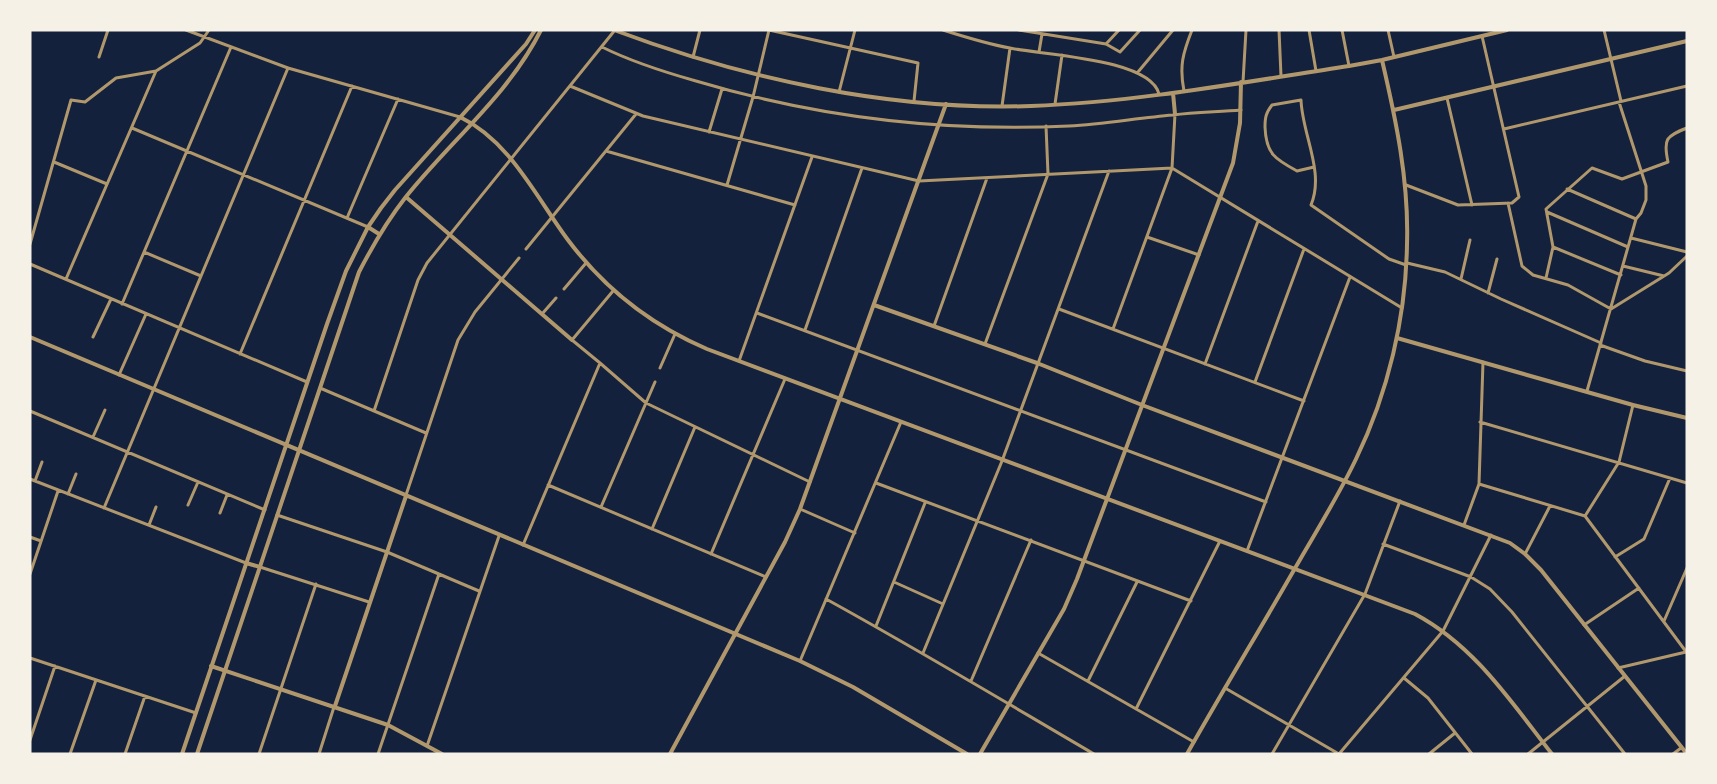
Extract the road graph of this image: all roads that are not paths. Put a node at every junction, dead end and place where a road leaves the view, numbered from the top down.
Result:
1 (108, 30) edge
2 (186, 30) edge
3 (209, 30) edge
4 (535, 30) edge
5 (541, 30) edge
6 (615, 30) edge
7 (700, 30) edge
8 (855, 30) edge
9 (943, 30) edge
10 (1018, 30) edge
11 (1048, 30) edge
12 (1119, 30) edge
13 (1140, 30) edge
14 (1173, 30) edge
15 (1192, 30) edge
16 (1246, 30) edge
17 (1280, 30) edge
18 (1309, 30) edge
19 (1341, 30) edge
20 (1388, 30) edge
21 (1507, 30) edge
22 (1604, 30) edge
23 (1042, 34) junction
24 (1049, 35) junction
25 (1482, 36) junction
26 (205, 37) junction
27 (1687, 41) edge
28 (1106, 44) junction
29 (231, 47) junction
30 (602, 47) junction
31 (850, 48) junction
32 (1010, 48) junction
33 (1039, 52) junction
34 (1062, 56) junction
35 (99, 57) dead end
36 (693, 57) junction
37 (1394, 57) junction
38 (1611, 59) junction
39 (1382, 60) junction
40 (1349, 66) junction
41 (288, 68) junction
42 (156, 71) junction
43 (1316, 71) junction
44 (1137, 73) junction
45 (759, 76) junction
46 (1281, 76) junction
47 (1242, 82) junction
48 (352, 86) junction
49 (570, 86) junction
50 (1494, 86) junction
51 (1687, 86) edge
52 (722, 89) junction
53 (1184, 91) junction
54 (839, 92) junction
55 (1173, 93) junction
56 (1159, 94) junction
57 (753, 97) junction
58 (1447, 98) junction
59 (398, 99) junction
60 (914, 101) junction
61 (1620, 102) junction
62 (946, 104) junction
63 (1055, 104) junction
64 (1002, 106) junction
65 (1241, 110) junction
66 (1394, 110) junction
67 (636, 114) junction
68 (1174, 114) junction
69 (460, 117) junction
70 (473, 123) junction
71 (939, 125) junction
72 (1046, 126) junction
73 (132, 128) junction
74 (1687, 128) edge
75 (1504, 129) junction
76 (709, 132) junction
77 (741, 139) junction
78 (187, 151) junction
79 (606, 151) junction
80 (812, 156) junction
81 (511, 159) junction
82 (54, 162) junction
83 (1314, 167) junction
84 (862, 168) junction
85 (1172, 168) junction
86 (1109, 171) junction
87 (1642, 173) junction
88 (1048, 174) junction
89 (243, 175) junction
90 (987, 178) junction
91 (919, 181) junction
92 (108, 184) junction
93 (727, 185) junction
94 (1406, 185) junction
95 (1568, 189) junction
96 (406, 197) junction
97 (1220, 198) junction
98 (303, 200) junction
99 (1508, 204) junction
100 (795, 205) junction
101 (1472, 205) junction
102 (1547, 212) junction
103 (347, 218) junction
104 (552, 218) junction
105 (1636, 219) junction
106 (1258, 221) junction
107 (368, 227) junction
108 (379, 234) junction
109 (449, 235) junction
110 (1147, 237) junction
111 (1630, 238) junction
112 (1470, 240) dead end
113 (30, 244) edge
114 (1553, 247) junction
115 (1628, 247) junction
116 (526, 249) dead end
117 (1304, 249) junction
118 (144, 252) junction
119 (1687, 254) edge
120 (1199, 255) junction
121 (519, 258) dead end
122 (1497, 259) dead end
123 (586, 263) junction
124 (30, 264) edge
125 (1407, 264) junction
126 (1623, 266) junction
127 (1621, 275) junction
128 (201, 276) junction
129 (1664, 276) junction
130 (1350, 277) junction
131 (1546, 278) junction
132 (66, 279) junction
133 (1461, 279) junction
134 (502, 280) junction
135 (564, 288) dead end
136 (613, 291) junction
137 (1488, 293) junction
138 (556, 298) dead end
139 (111, 299) junction
140 (123, 304) junction
141 (874, 305) junction
142 (1402, 308) junction
143 (1059, 309) junction
144 (1611, 309) junction
145 (757, 313) junction
146 (146, 314) junction
147 (542, 314) junction
148 (934, 326) junction
149 (178, 328) junction
150 (1113, 329) junction
151 (805, 330) junction
152 (675, 334) junction
153 (30, 337) edge
154 (93, 337) dead end
155 (1396, 338) junction
156 (572, 340) junction
157 (985, 344) junction
158 (1601, 344) junction
159 (1164, 348) junction
160 (858, 350) junction
161 (240, 354) junction
162 (739, 362) junction
163 (1483, 362) junction
164 (600, 363) junction
165 (1037, 363) junction
166 (1205, 364) junction
167 (660, 368) dead end
168 (1687, 371) edge
169 (119, 375) junction
170 (785, 378) junction
171 (308, 382) junction
172 (654, 382) dead end
173 (1255, 382) junction
174 (320, 388) junction
175 (153, 389) junction
176 (1587, 391) junction
177 (840, 399) junction
178 (1304, 401) junction
179 (646, 403) junction
180 (1142, 405) junction
181 (1633, 405) junction
182 (105, 410) dead end
183 (30, 411) edge
184 (374, 411) junction
185 (1021, 411) junction
186 (1687, 418) edge
187 (901, 422) junction
188 (1480, 422) junction
189 (695, 427) junction
190 (426, 433) junction
191 (93, 438) junction
192 (286, 446) junction
193 (1126, 451) junction
194 (127, 452) junction
195 (299, 452) junction
196 (753, 455) junction
197 (1283, 458) junction
198 (1002, 461) junction
199 (42, 462) dead end
200 (1619, 462) junction
201 (76, 474) dead end
202 (1670, 478) junction
203 (30, 479) edge
204 (35, 481) junction
205 (1345, 481) junction
206 (198, 482) junction
207 (810, 482) junction
208 (876, 483) junction
209 (1687, 483) edge
210 (1479, 484) junction
211 (548, 485) junction
212 (58, 490) junction
213 (68, 494) junction
214 (228, 495) junction
215 (406, 496) junction
216 (1107, 499) junction
217 (1400, 501) junction
218 (1266, 502) junction
219 (925, 503) junction
220 (189, 505) dead end
221 (1550, 506) junction
222 (156, 507) dead end
223 (601, 507) junction
224 (104, 508) junction
225 (800, 509) junction
226 (265, 510) junction
227 (220, 513) dead end
228 (278, 515) junction
229 (1585, 516) junction
230 (976, 522) junction
231 (148, 525) junction
232 (1464, 525) junction
233 (652, 529) junction
234 (855, 533) junction
235 (1491, 535) junction
236 (499, 536) junction
237 (30, 537) edge
238 (1031, 540) junction
239 (41, 541) junction
240 (1220, 541) junction
241 (1383, 544) junction
242 (523, 545) junction
243 (1247, 551) junction
244 (387, 552) junction
245 (711, 554) junction
246 (1525, 554) junction
247 (1615, 557) junction
248 (1083, 561) junction
249 (246, 563) junction
250 (260, 567) junction
251 (1295, 568) junction
252 (1687, 568) edge
253 (30, 574) edge
254 (439, 574) junction
255 (766, 577) junction
256 (1470, 577) junction
257 (894, 582) junction
258 (1137, 582) junction
259 (316, 584) junction
260 (1639, 588) junction
261 (479, 591) junction
262 (1365, 594) junction
263 (826, 599) junction
264 (1191, 601) junction
265 (370, 603) junction
266 (943, 604) junction
267 (1664, 621) junction
268 (1584, 625) junction
269 (876, 627) junction
270 (1443, 631) junction
271 (735, 635) junction
272 (1038, 652) junction
273 (1686, 652) edge
274 (923, 653) junction
275 (30, 658) edge
276 (800, 662) junction
277 (56, 666) junction
278 (211, 666) junction
279 (1618, 668) junction
280 (225, 670) junction
281 (1625, 676) junction
282 (1404, 678) junction
283 (96, 680) junction
284 (971, 681) junction
285 (1088, 681) junction
286 (280, 688) junction
287 (1225, 688) junction
288 (145, 696) junction
289 (1008, 705) junction
290 (335, 706) junction
291 (1587, 707) junction
292 (1136, 709) junction
293 (196, 713) junction
294 (388, 725) junction
295 (1289, 725) junction
296 (1455, 733) junction
297 (30, 740) edge
298 (1194, 742) junction
299 (1543, 742) junction
300 (427, 746) junction
301 (1681, 747) junction
302 (964, 753) edge
303 (70, 754) edge
304 (125, 754) edge
305 (182, 754) edge
306 (196, 754) edge
307 (259, 754) edge
308 (319, 754) edge
309 (378, 754) edge
310 (442, 754) edge
311 (670, 754) edge
312 (980, 754) edge
313 (1095, 754) edge
314 (1187, 754) edge
315 (1272, 754) edge
316 (1339, 754) edge
317 (1429, 754) edge
318 (1472, 754) edge
319 (1528, 754) edge
320 (1552, 754) edge
321 (1625, 754) edge
322 (1673, 754) edge
323 (1687, 754) edge

1 - 35 street
2 - 26 street
3 - 26 street
4 - 69 street
5 - 70 street
6 - 30 street
6 - 36 street
7 - 36 street
8 - 31 street
9 - 32 street
10 - 23 street
11 - 24 street
12 - 28 street
13 - 28 street
14 - 44 street
15 - 53 street
16 - 47 street
17 - 46 street
18 - 43 street
19 - 40 street
20 - 37 street
21 - 25 street
22 - 38 street
23 - 24 street
23 - 33 street
24 - 28 street
25 - 37 street
25 - 50 street
26 - 29 street
26 - 42 street
27 - 38 street
29 - 41 street
29 - 78 street
30 - 49 street
30 - 52 street
31 - 45 street
31 - 54 street
31 - 60 street
32 - 33 street
32 - 64 street
33 - 34 street
34 - 44 street
34 - 63 street
36 - 45 street
37 - 39 street
38 - 50 street
38 - 61 street
39 - 40 street
39 - 66 street
40 - 43 street
41 - 48 street
41 - 89 street
42 - 73 street
42 - 82 street
43 - 46 street
44 - 56 street
45 - 54 street
45 - 57 street
46 - 47 street
47 - 53 street
47 - 65 street
48 - 59 street
48 - 98 street
49 - 67 street
49 - 81 street
50 - 58 street
50 - 75 street
51 - 61 street
52 - 57 street
52 - 76 street
53 - 55 street
54 - 60 street
55 - 56 street
55 - 68 street
56 - 63 street
57 - 71 street
57 - 77 street
58 - 66 street
58 - 101 street
59 - 69 street
59 - 103 street
60 - 62 street
61 - 75 street
61 - 87 street
62 - 64 street
62 - 71 street
63 - 64 street
65 - 68 street
65 - 97 street
66 - 94 street
67 - 76 street
67 - 79 street
68 - 72 street
68 - 85 street
69 - 70 street
69 - 107 street
70 - 81 street
70 - 96 street
71 - 72 street
71 - 91 street
72 - 88 street
73 - 78 street
73 - 92 street
74 - 87 street
75 - 99 street
76 - 77 street
77 - 80 street
77 - 93 street
78 - 89 street
78 - 118 street
79 - 93 street
79 - 104 street
80 - 84 street
80 - 100 street
81 - 104 street
81 - 109 street
82 - 92 street
82 - 113 street
83 - 83 street
83 - 125 street
84 - 91 street
84 - 151 street
85 - 86 street
85 - 97 street
85 - 110 street
86 - 88 street
86 - 143 street
87 - 95 street
87 - 105 street
88 - 90 street
88 - 157 street
89 - 98 street
89 - 128 street
90 - 91 street
90 - 148 street
91 - 141 street
92 - 132 street
93 - 100 street
94 - 101 street
94 - 125 street
95 - 102 street
95 - 105 street
96 - 108 street
96 - 109 street
97 - 106 street
97 - 120 street
98 - 103 street
98 - 161 street
99 - 101 street
99 - 131 street
100 - 145 street
102 - 114 street
102 - 115 street
103 - 107 street
104 - 116 street
104 - 123 street
105 - 111 street
106 - 117 street
106 - 166 street
107 - 108 street
107 - 171 street
108 - 174 street
109 - 134 street
109 - 184 street
110 - 120 street
110 - 150 street
111 - 115 street
111 - 119 street
112 - 133 street
114 - 127 street
114 - 131 street
115 - 126 street
117 - 130 street
117 - 173 street
118 - 128 street
118 - 140 street
119 - 129 street
120 - 159 street
121 - 134 street
122 - 137 street
123 - 135 street
123 - 136 street
124 - 132 street
125 - 133 street
125 - 142 street
126 - 127 street
126 - 129 street
127 - 144 street
128 - 149 street
129 - 144 street
130 - 142 street
130 - 178 street
131 - 144 street
132 - 139 street
133 - 137 street
134 - 147 street
134 - 190 street
136 - 152 street
136 - 156 street
137 - 158 street
138 - 147 street
139 - 140 street
139 - 154 street
140 - 146 street
141 - 148 street
141 - 160 street
142 - 155 street
143 - 150 street
143 - 165 street
144 - 158 street
145 - 151 street
145 - 162 street
146 - 149 street
146 - 169 street
147 - 156 street
148 - 157 street
149 - 161 street
149 - 175 street
150 - 159 street
151 - 160 street
152 - 162 street
152 - 167 street
153 - 169 street
155 - 163 street
155 - 205 street
156 - 164 street
157 - 165 street
158 - 168 street
158 - 176 street
159 - 166 street
159 - 180 street
160 - 177 street
160 - 185 street
161 - 171 street
162 - 170 street
163 - 176 street
163 - 188 street
164 - 179 street
164 - 211 street
165 - 180 street
165 - 185 street
166 - 173 street
169 - 175 street
170 - 177 street
170 - 196 street
171 - 192 street
172 - 179 street
173 - 178 street
174 - 184 street
174 - 195 street
175 - 192 street
175 - 194 street
176 - 181 street
177 - 187 street
177 - 207 street
178 - 197 street
179 - 189 street
179 - 223 street
180 - 193 street
180 - 197 street
181 - 186 street
181 - 200 street
182 - 191 street
183 - 191 street
184 - 190 street
185 - 193 street
185 - 198 street
187 - 198 street
187 - 208 street
188 - 200 street
188 - 210 street
189 - 196 street
189 - 233 street
190 - 215 street
191 - 194 street
192 - 195 street
192 - 226 street
193 - 216 street
193 - 218 street
194 - 206 street
194 - 224 street
195 - 215 street
195 - 228 street
196 - 207 street
196 - 245 street
197 - 205 street
197 - 218 street
198 - 216 street
198 - 230 street
199 - 204 street
200 - 202 street
200 - 229 street
201 - 213 street
202 - 209 street
202 - 247 street
203 - 204 street
204 - 212 street
205 - 217 street
205 - 251 street
206 - 214 street
206 - 220 street
207 - 225 street
208 - 219 street
208 - 234 street
210 - 221 street
210 - 232 street
211 - 223 street
211 - 242 street
212 - 213 street
212 - 239 street
213 - 224 street
214 - 226 street
214 - 227 street
215 - 236 street
215 - 244 street
216 - 240 street
216 - 248 street
217 - 232 street
217 - 241 street
218 - 243 street
219 - 230 street
219 - 257 street
221 - 229 street
221 - 246 street
222 - 231 street
223 - 233 street
224 - 231 street
225 - 234 street
225 - 255 street
226 - 249 street
228 - 244 street
228 - 250 street
229 - 247 street
230 - 238 street
230 - 266 street
231 - 249 street
232 - 235 street
233 - 245 street
234 - 263 street
235 - 246 street
235 - 256 street
236 - 242 street
236 - 261 street
237 - 239 street
238 - 248 street
238 - 284 street
239 - 253 street
240 - 243 street
240 - 264 street
241 - 256 street
241 - 262 street
242 - 271 street
243 - 251 street
244 - 254 street
244 - 265 street
245 - 255 street
246 - 268 street
247 - 260 street
248 - 258 street
248 - 272 street
249 - 250 street
249 - 278 street
250 - 259 street
250 - 280 street
251 - 262 street
251 - 287 street
252 - 267 street
254 - 261 street
254 - 294 street
255 - 271 street
256 - 270 street
256 - 291 street
257 - 266 street
257 - 269 street
258 - 264 street
258 - 285 street
259 - 265 street
259 - 286 street
260 - 267 street
260 - 268 street
261 - 300 street
262 - 270 street
262 - 295 street
263 - 269 street
263 - 276 street
264 - 292 street
265 - 290 street
266 - 274 street
267 - 273 street
268 - 279 street
269 - 274 street
270 - 282 street
270 - 299 street
271 - 276 street
271 - 311 street
272 - 285 street
272 - 289 street
273 - 279 street
274 - 284 street
275 - 277 street
276 - 302 street
277 - 283 street
277 - 297 street
278 - 280 street
278 - 293 street
279 - 281 street
280 - 286 street
280 - 306 street
281 - 291 street
281 - 301 street
282 - 296 street
282 - 316 street
283 - 288 street
283 - 303 street
284 - 289 street
285 - 292 street
286 - 290 street
286 - 307 street
287 - 295 street
287 - 298 street
288 - 293 street
288 - 304 street
289 - 312 street
289 - 313 street
290 - 294 street
290 - 308 street
291 - 299 street
291 - 321 street
292 - 298 street
293 - 305 street
294 - 300 street
294 - 309 street
295 - 315 street
295 - 316 street
296 - 317 street
296 - 318 street
298 - 314 street
299 - 319 street
299 - 320 street
300 - 310 street
301 - 322 street
301 - 323 street

